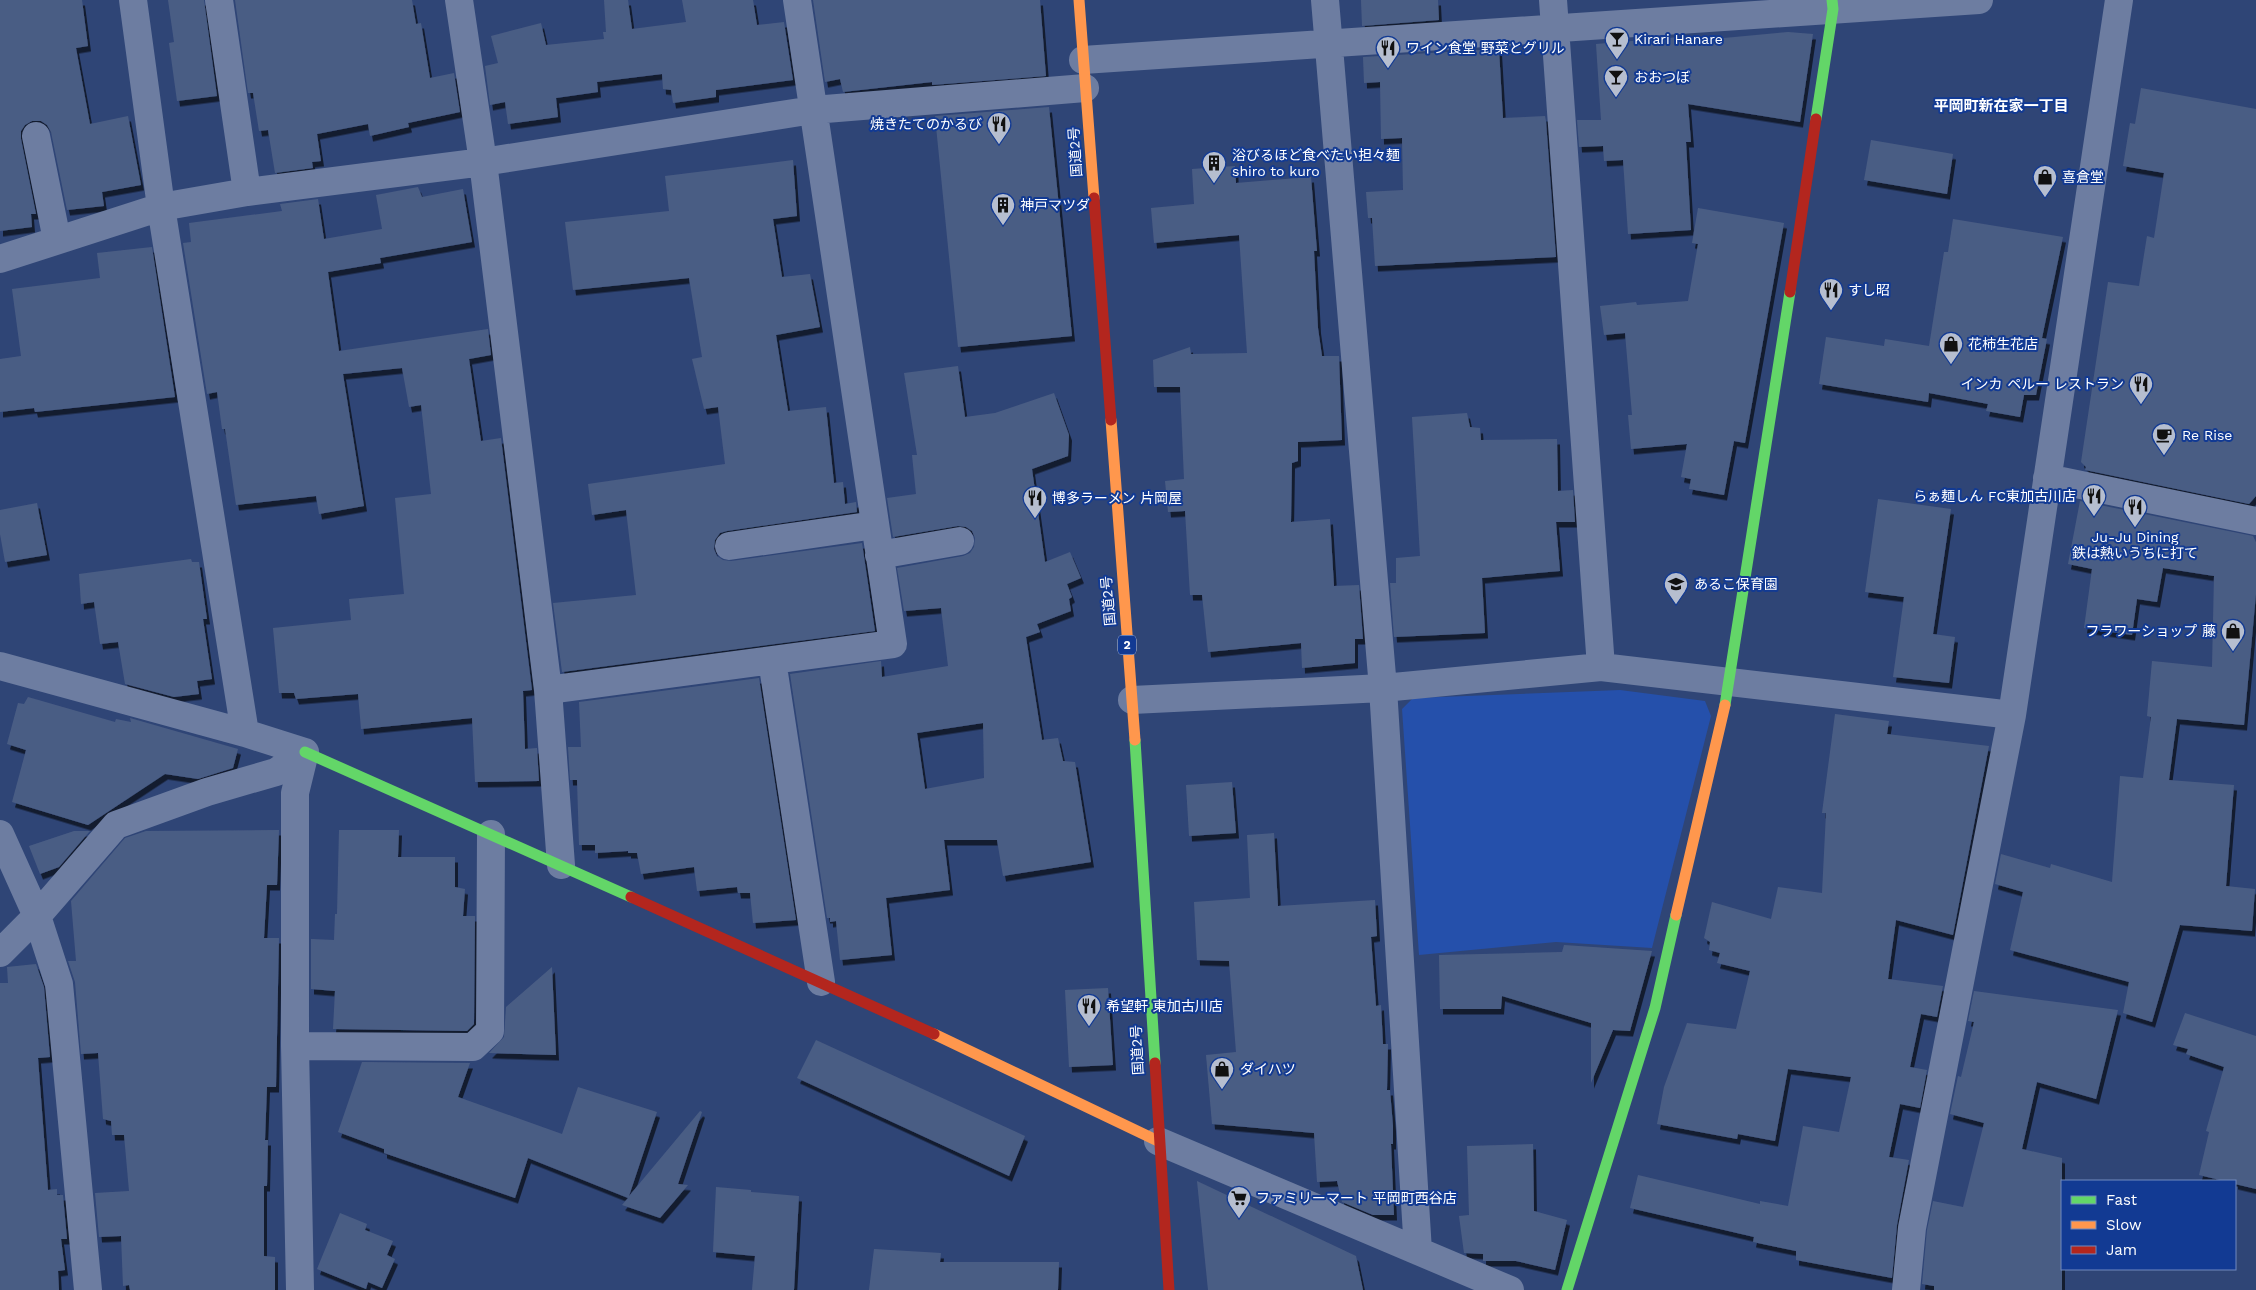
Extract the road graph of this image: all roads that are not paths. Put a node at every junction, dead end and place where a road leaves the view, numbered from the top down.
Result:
1 (132, 0) edge
2 (219, 0) edge
3 (460, 0) edge
4 (797, 0) edge
5 (1079, 0) edge
6 (1325, 0) edge
7 (1553, 0) edge
8 (1979, 0) edge
9 (2119, 0) edge
10 (1832, 4) edge
11 (1555, 29) junction
12 (1327, 43) junction
13 (1083, 60) junction
14 (1085, 88) junction
15 (813, 110) junction
16 (36, 136) dead end
17 (483, 162) junction
18 (247, 192) junction
19 (161, 207) junction
20 (57, 240) junction
21 (0, 259) edge
22 (2046, 478) junction
23 (2256, 521) edge
24 (875, 526) junction
25 (960, 541) dead end
26 (729, 546) dead end
27 (879, 555) junction
28 (772, 660) junction
29 (0, 666) edge
30 (1601, 667) junction
31 (1730, 684) junction
32 (1383, 688) junction
33 (548, 690) junction
34 (1132, 700) junction
35 (2012, 715) junction
36 (245, 733) junction
37 (304, 752) junction
38 (0, 834) edge
39 (491, 834) junction
40 (561, 865) junction
41 (37, 916) junction
42 (0, 953) edge
43 (821, 982) junction
44 (295, 1046) junction
45 (1158, 1141) junction
46 (1418, 1251) junction
47 (88, 1290) edge
48 (300, 1290) edge
49 (1169, 1290) edge
50 (1510, 1290) edge
51 (1568, 1290) edge
52 (1906, 1290) edge

1 - 19 street
2 - 18 street
3 - 17 street
4 - 15 street
5 - 13 main road, 国道2号 / 2
6 - 12 street
7 - 11 street
8 - 10 street
9 - 22 street
10 - 11 street
10 - 31 main road
11 - 12 street
11 - 30 street
12 - 13 street
12 - 32 street
13 - 14 main road, 国道2号 / 2
14 - 15 street
14 - 34 main road, 国道2号 / 2
15 - 17 street
15 - 24 street
16 - 20 street
17 - 18 street
17 - 33 street
18 - 19 street
19 - 20 street
19 - 36 street
20 - 21 street
22 - 23 street
22 - 35 street
24 - 26 street
24 - 27 street
25 - 27 street
27 - 28 street
28 - 33 street
28 - 43 street
29 - 36 street
30 - 31 street
30 - 32 street
31 - 35 street
31 - 51 main road
32 - 34 street
32 - 46 street
33 - 40 street
34 - 45 main road, 国道2号 / 2
35 - 52 street
36 - 37 street
37 - 39 main road
37 - 41 street
37 - 44 street
38 - 41 street
39 - 40 main road
39 - 44 street
40 - 43 main road
41 - 42 street
41 - 47 street
43 - 45 main road
44 - 48 street
45 - 46 street
45 - 49 main road, 国道2号 / 2
46 - 50 street

